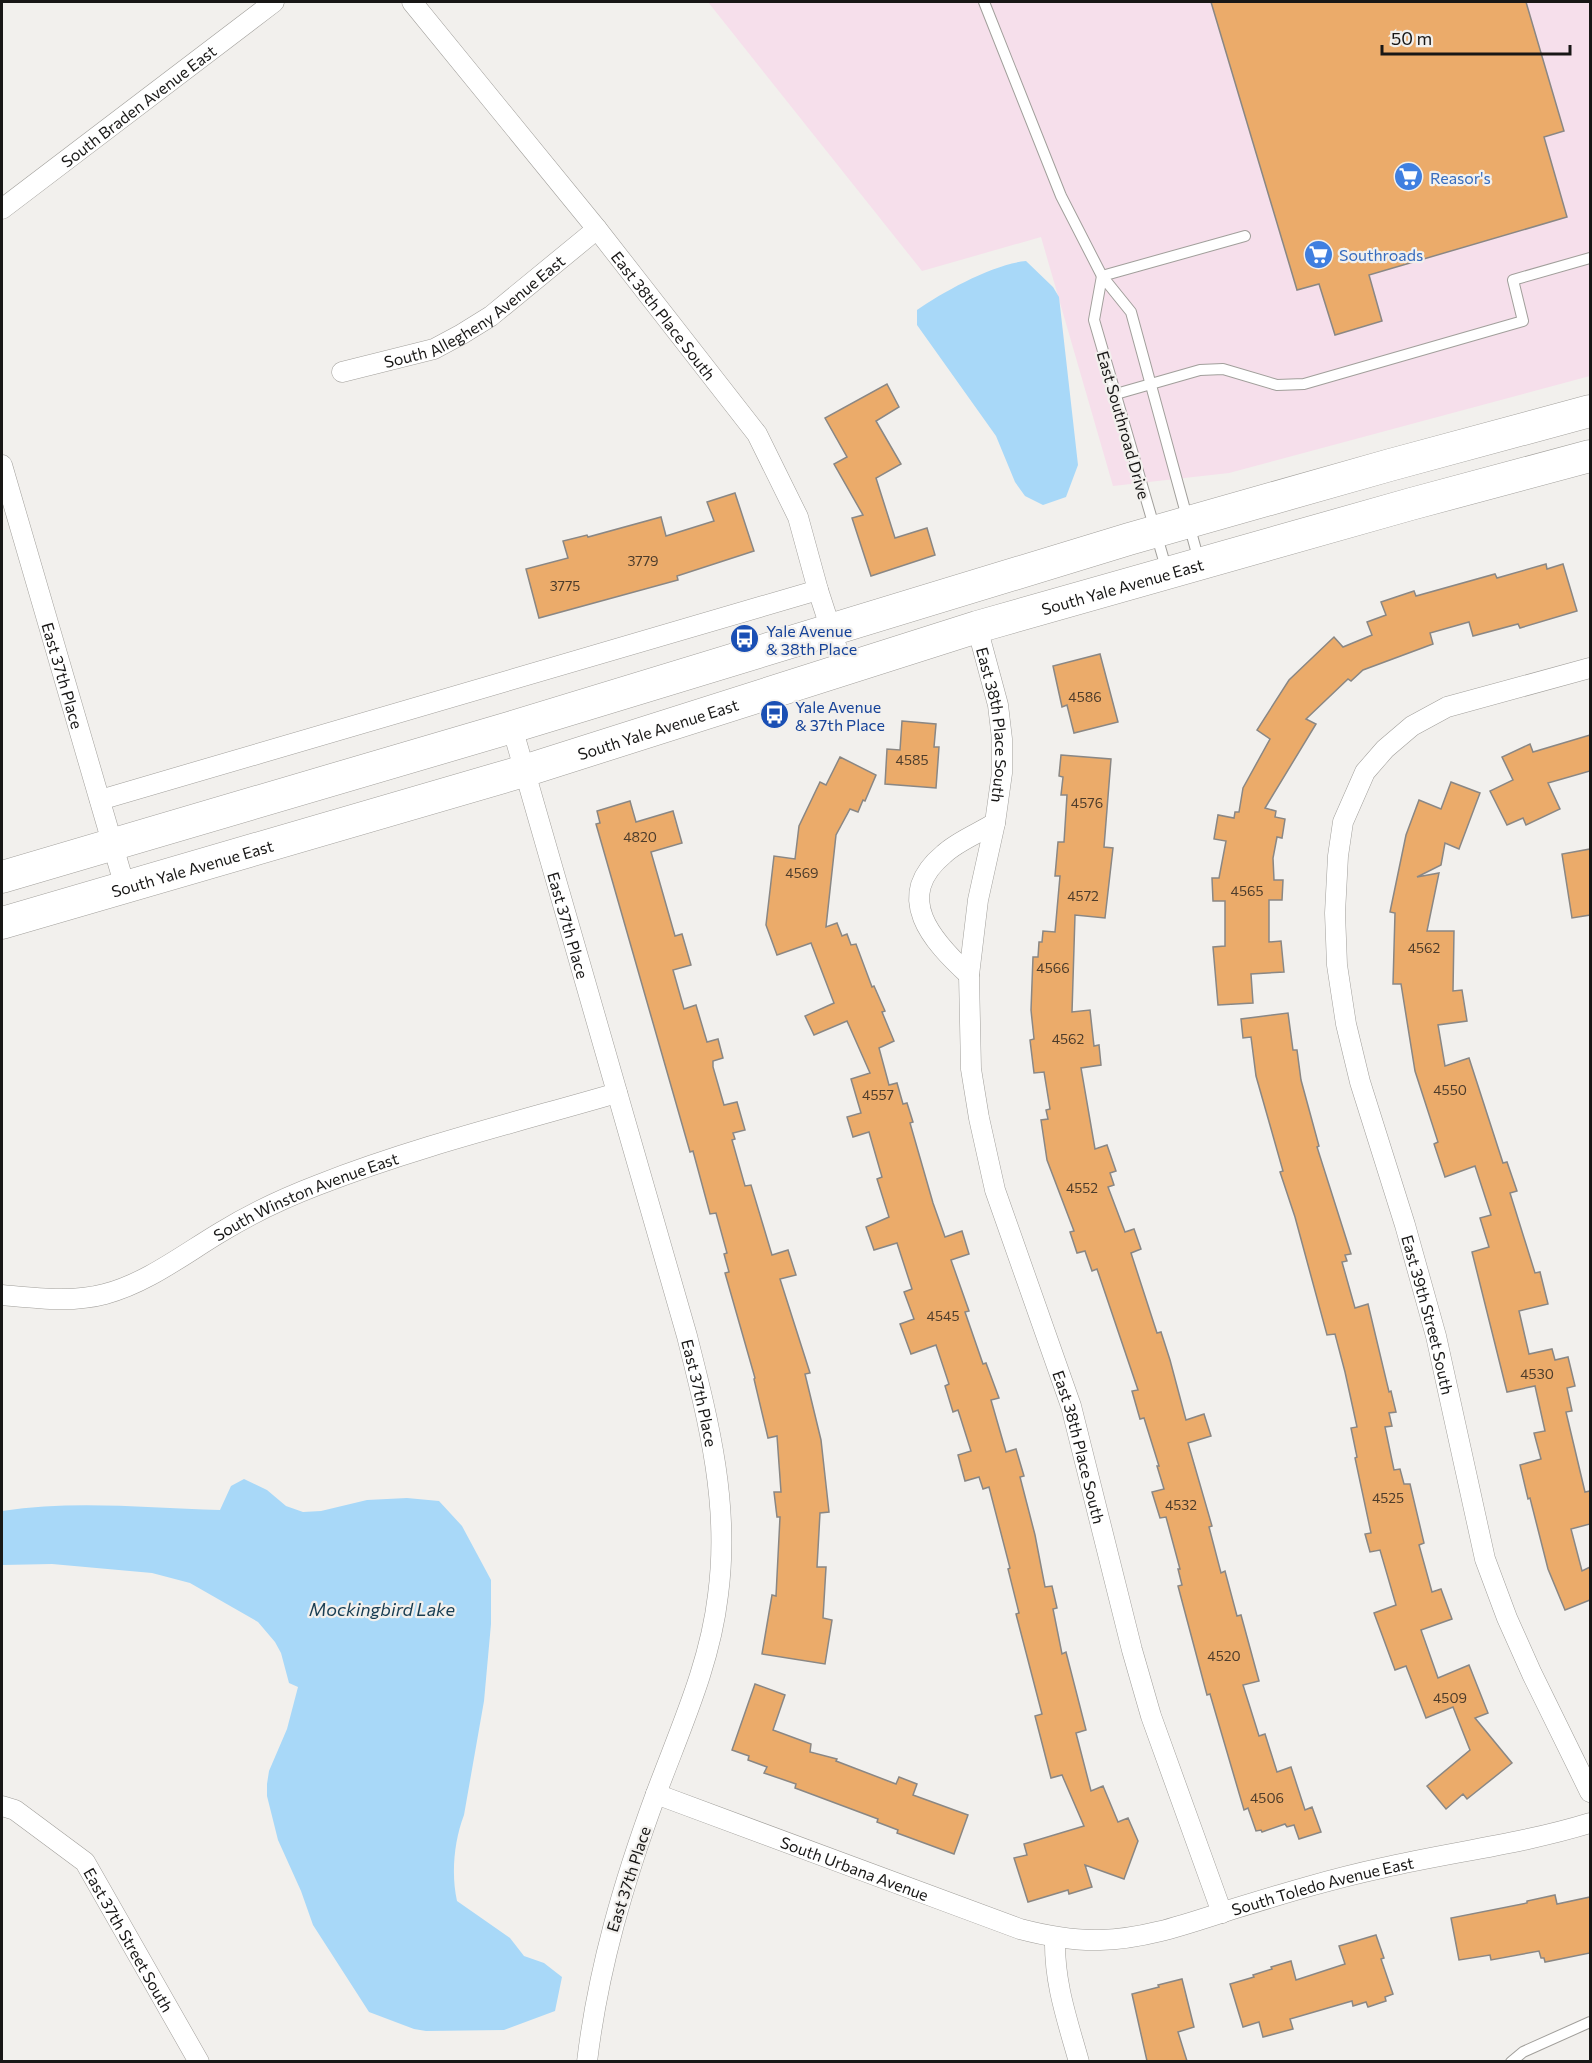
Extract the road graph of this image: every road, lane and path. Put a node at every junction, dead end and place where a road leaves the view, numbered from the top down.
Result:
1 (274, 2) edge
2 (412, 2) edge
3 (984, 2) edge
4 (2, 209) edge
5 (597, 229) junction
6 (1245, 236) dead end
7 (1590, 258) edge
8 (1102, 276) junction
9 (342, 372) dead end
10 (1150, 384) junction
11 (1116, 394) junction
12 (1590, 411) edge
13 (1590, 456) edge
14 (2, 465) edge
15 (1188, 522) junction
16 (1155, 531) junction
17 (1200, 563) junction
18 (1167, 572) junction
19 (818, 590) junction
20 (977, 627) junction
21 (831, 629) junction
22 (1590, 668) edge
23 (844, 670) junction
24 (512, 727) junction
25 (524, 771) junction
26 (100, 800) junction
27 (995, 823) junction
28 (113, 844) junction
29 (2, 877) edge
30 (125, 887) junction
31 (2, 923) edge
32 (969, 975) junction
33 (617, 1093) junction
34 (2, 1295) edge
35 (1590, 1792) edge
36 (656, 1794) junction
37 (8, 1808) edge
38 (1590, 1823) edge
39 (1222, 1913) junction
40 (1055, 1938) junction
41 (1590, 2022) edge
42 (199, 2061) edge
43 (587, 2061) edge
44 (1079, 2061) edge
45 (1511, 2061) edge

1 - 4 street, South Braden Avenue East
2 - 5 street, East 38th Place South
3 - 8 lane
5 - 9 street, South Allegheny Avenue East
5 - 19 street, East 38th Place South
6 - 8 lane
7 - 10 lane
8 - 10 lane
8 - 11 lane, East Southroad Drive
10 - 11 lane
10 - 15 lane
11 - 16 lane, East Southroad Drive
12 - 15 main road
13 - 17 main road, South Yale Avenue East
14 - 26 street, East 37th Place
15 - 16 main road
15 - 17 lane
16 - 18 lane, East Southroad Drive
16 - 21 main road
17 - 18 main road, South Yale Avenue East
18 - 20 main road, South Yale Avenue East
19 - 21 street, East 38th Place South
19 - 26 street
20 - 23 main road, South Yale Avenue East
20 - 27 street, East 38th Place South
21 - 23 street, East 38th Place South
21 - 24 main road
22 - 35 street, East 39th Street South
23 - 25 main road, South Yale Avenue East
24 - 25 street, East 37th Place
24 - 28 main road
25 - 30 main road, South Yale Avenue East
25 - 33 street, East 37th Place
26 - 28 street, East 37th Place
27 - 32 street, East 38th Place South
27 - 32 street, East 38th Place South
28 - 29 main road
28 - 30 street, East 37th Place
30 - 31 main road, South Yale Avenue East
32 - 39 street, East 38th Place South
33 - 34 street, South Winston Avenue East
33 - 36 street, East 37th Place
36 - 40 street, South Urbana Avenue
36 - 43 street, East 37th Place
37 - 42 street, East 37th Street South
38 - 39 street, South Toledo Avenue East
39 - 40 street, South Toledo Avenue East
40 - 44 street
41 - 45 lane

